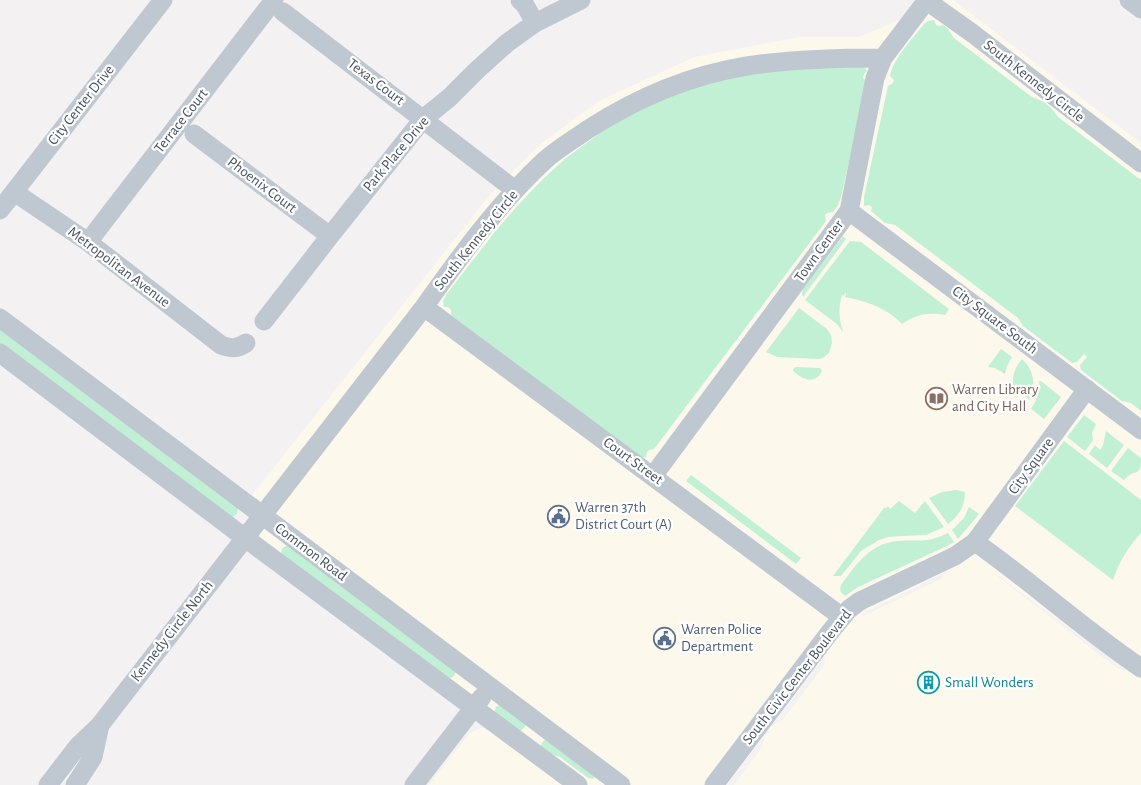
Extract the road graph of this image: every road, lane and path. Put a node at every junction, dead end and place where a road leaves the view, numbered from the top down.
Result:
1 (163, 0) edge
2 (520, 0) edge
3 (580, 0) edge
4 (927, 0) edge
5 (1129, 0) edge
6 (275, 4) edge
7 (1141, 9) edge
8 (535, 23) junction
9 (883, 58) junction
10 (423, 119) junction
11 (194, 134) dead end
12 (1141, 163) edge
13 (515, 190) junction
14 (14, 192) junction
15 (0, 210) edge
16 (849, 211) junction
17 (330, 236) junction
18 (88, 242) junction
19 (424, 307) junction
20 (0, 318) edge
21 (264, 321) dead end
22 (246, 342) dead end
23 (0, 354) edge
24 (1087, 390) junction
25 (1141, 430) edge
26 (653, 476) junction
27 (262, 516) junction
28 (245, 538) junction
29 (975, 542) junction
30 (842, 617) junction
31 (1141, 668) edge
32 (490, 686) junction
33 (474, 707) junction
34 (100, 725) junction
35 (48, 785) edge
36 (75, 785) edge
37 (414, 785) edge
38 (578, 785) edge
39 (622, 785) edge
40 (714, 785) edge

1 - 14 street, City Center Drive
2 - 8 street
3 - 8 street, Park Place Drive
4 - 9 street, Town Center
4 - 12 street, South Kennedy Circle
5 - 7 street
6 - 10 street, Texas Court
6 - 18 street, Terrace Court
8 - 10 street, Park Place Drive
9 - 13 street, South Kennedy Circle
9 - 16 street, Town Center
10 - 13 street, Texas Court
10 - 17 street, Park Place Drive
11 - 17 street, Phoenix Court
13 - 19 street, South Kennedy Circle
14 - 15 street, City Center Drive
14 - 18 street, Metropolitan Avenue
16 - 24 street, City Square South
16 - 26 street, Town Center
17 - 21 street, Park Place Drive
18 - 22 street, Metropolitan Avenue
19 - 26 street, Court Street
19 - 27 street, South Kennedy Circle
20 - 27 street, Common Road
23 - 28 street, Common Road
24 - 25 street, City Square South
24 - 29 street, City Square
26 - 30 street, Court Street
27 - 28 street, South Kennedy Circle
27 - 32 street, Common Road
28 - 33 street, Common Road
28 - 34 street, Kennedy Circle North
29 - 30 street, South Civic Center Boulevard
29 - 31 street
30 - 40 street, South Civic Center Boulevard
32 - 33 street
32 - 39 street, Common Road
33 - 37 street
33 - 38 street, Common Road
34 - 35 street, Kennedy Circle North
34 - 36 street, Kennedy Circle North

